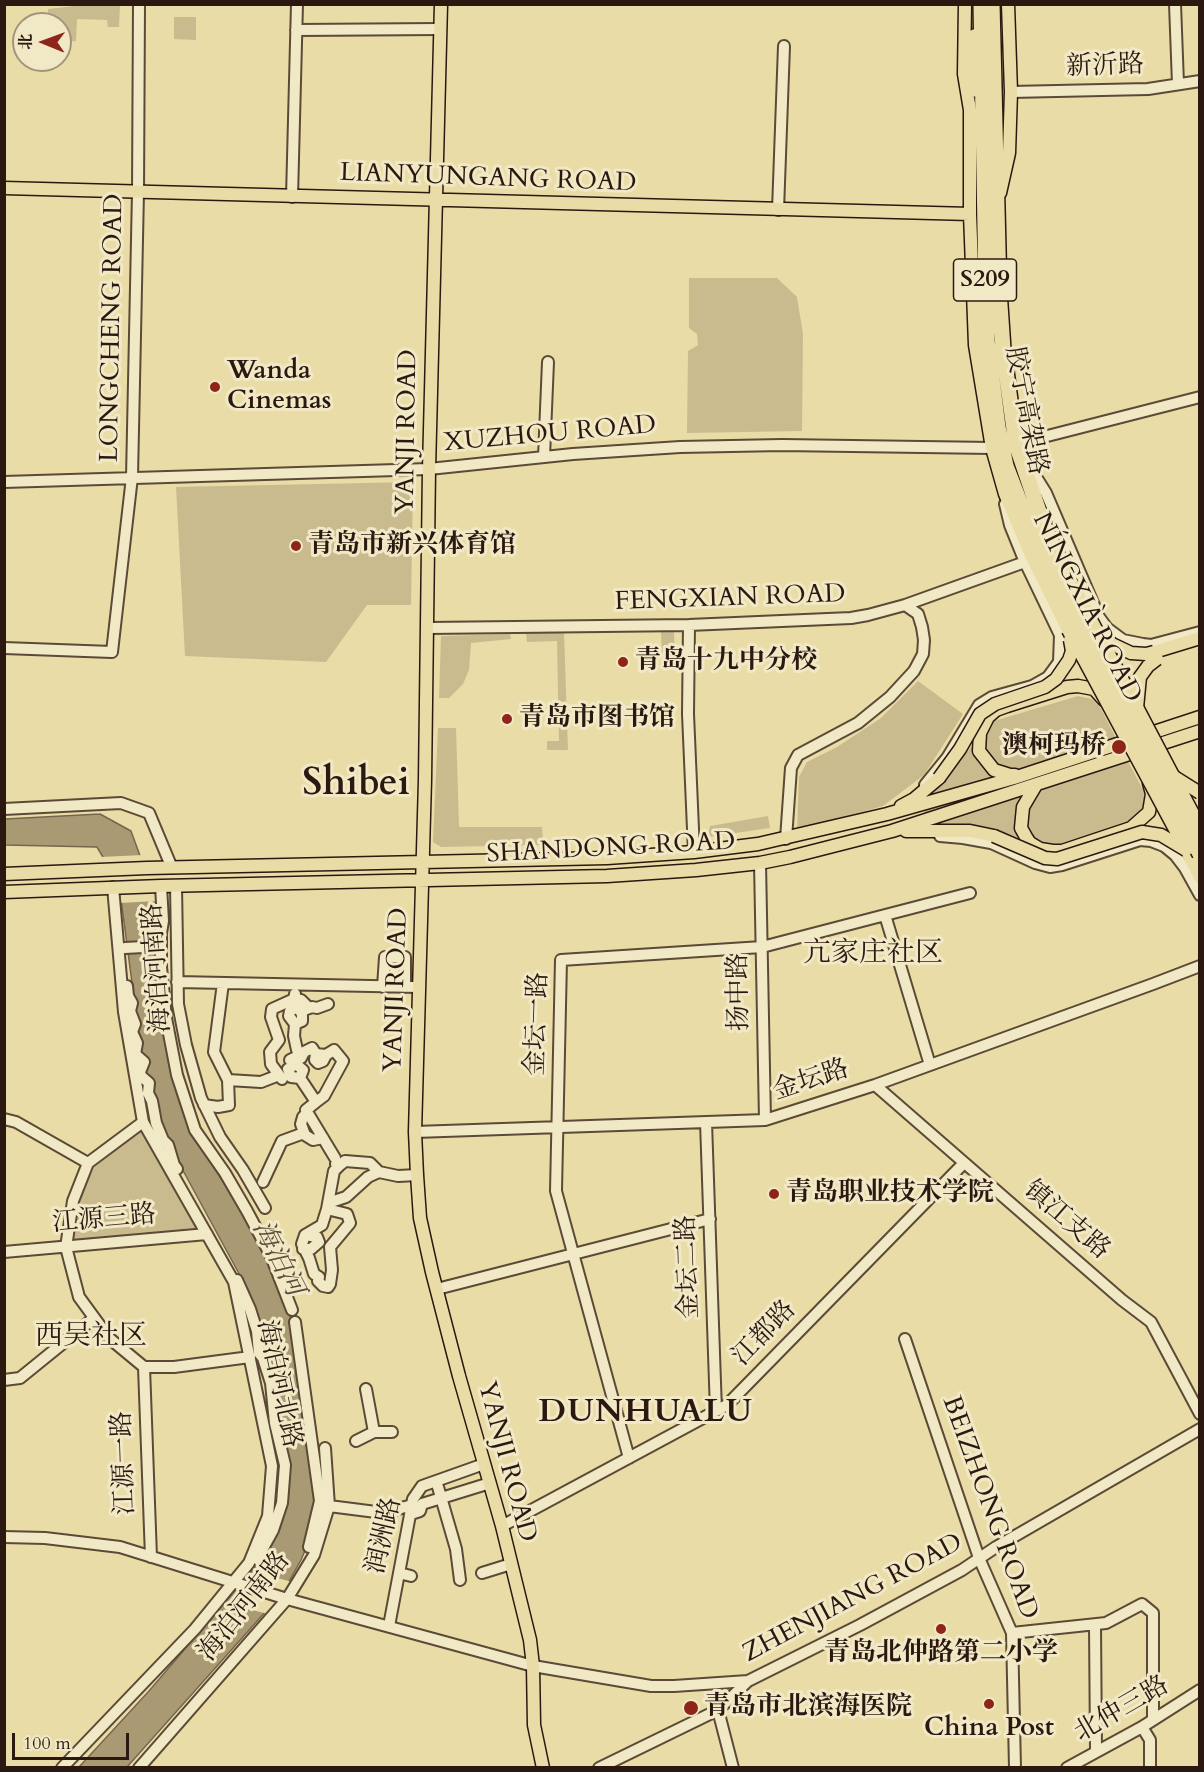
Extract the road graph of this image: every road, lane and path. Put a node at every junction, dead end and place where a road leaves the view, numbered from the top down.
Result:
1 (139, 4) edge
2 (297, 4) edge
3 (441, 4) edge
4 (965, 4) edge
5 (975, 4) edge
6 (981, 4) edge
7 (992, 4) edge
8 (1008, 4) edge
9 (1175, 4) edge
10 (440, 29) junction
11 (296, 30) junction
12 (975, 35) joint
13 (784, 46) dead end
14 (1200, 81) edge
15 (1178, 84) junction
16 (1011, 92) junction
17 (970, 110) junction
18 (4, 188) edge
19 (138, 192) junction
20 (292, 197) junction
21 (436, 199) junction
22 (998, 203) junction
23 (778, 210) junction
24 (970, 214) junction
25 (548, 362) dead end
26 (1200, 397) edge
27 (1016, 444) junction
28 (992, 448) junction
29 (544, 457) junction
30 (429, 469) junction
31 (132, 477) junction
32 (1000, 477) junction
33 (4, 482) edge
34 (1025, 562) junction
35 (905, 605) junction
36 (689, 625) junction
37 (1078, 626) junction
38 (428, 628) junction
39 (1107, 628) junction
40 (1200, 632) edge
41 (1200, 638) edge
42 (1061, 644) junction
43 (1200, 645) edge
44 (4, 648) edge
45 (1156, 655) junction
46 (1108, 704) junction
47 (1137, 708) junction
48 (1200, 717) edge
49 (1200, 731) edge
50 (1025, 774) junction
51 (1171, 775) junction
52 (1149, 779) junction
53 (1036, 785) junction
54 (1200, 793) edge
55 (918, 795) junction
56 (4, 809) edge
57 (887, 814) junction
58 (1200, 829) edge
59 (892, 831) junction
60 (786, 839) junction
61 (694, 852) junction
62 (1171, 852) junction
63 (1193, 856) edge
64 (423, 861) junction
65 (760, 863) junction
66 (172, 868) junction
67 (4, 874) edge
68 (1200, 877) edge
69 (422, 880) junction
70 (157, 886) junction
71 (176, 886) junction
72 (113, 887) junction
73 (4, 892) edge
74 (970, 892) dead end
75 (1200, 895) edge
76 (114, 900) junction
77 (885, 915) junction
78 (161, 946) junction
79 (125, 948) junction
80 (762, 948) junction
81 (1200, 966) edge
82 (177, 982) junction
83 (223, 983) junction
84 (281, 984) junction
85 (295, 985) junction
86 (383, 987) junction
87 (405, 987) junction
88 (419, 987) junction
89 (328, 1004) dead end
90 (296, 1007) junction
91 (294, 1064) junction
92 (930, 1065) junction
93 (228, 1080) junction
94 (875, 1085) junction
95 (316, 1102) junction
96 (204, 1105) junction
97 (307, 1113) junction
98 (4, 1119) edge
99 (765, 1120) junction
100 (143, 1122) junction
101 (706, 1122) junction
102 (557, 1127) junction
103 (415, 1132) junction
104 (304, 1133) junction
105 (323, 1138) junction
106 (340, 1162) junction
107 (88, 1163) junction
108 (964, 1163) junction
109 (379, 1172) junction
110 (417, 1175) junction
111 (263, 1182) dead end
112 (331, 1205) junction
113 (265, 1208) dead end
114 (710, 1219) junction
115 (207, 1234) junction
116 (305, 1235) junction
117 (66, 1246) junction
118 (303, 1249) junction
119 (4, 1252) edge
120 (573, 1252) junction
121 (437, 1289) junction
122 (292, 1310) dead end
123 (94, 1318) junction
124 (295, 1322) dead end
125 (905, 1339) dead end
126 (250, 1357) junction
127 (144, 1367) junction
128 (4, 1380) edge
129 (366, 1389) dead end
130 (716, 1411) junction
131 (1200, 1414) edge
132 (1200, 1429) edge
133 (392, 1431) dead end
134 (374, 1432) junction
135 (356, 1441) dead end
136 (325, 1448) dead end
137 (629, 1458) junction
138 (484, 1464) junction
139 (490, 1483) junction
140 (439, 1492) junction
141 (329, 1506) junction
142 (411, 1509) junction
143 (502, 1526) junction
144 (4, 1538) edge
145 (151, 1557) junction
146 (979, 1558) junction
147 (249, 1563) junction
148 (511, 1564) junction
149 (399, 1573) junction
150 (482, 1573) dead end
151 (411, 1576) dead end
152 (460, 1580) dead end
153 (232, 1582) junction
154 (297, 1582) junction
155 (287, 1599) junction
156 (1095, 1624) junction
157 (389, 1626) junction
158 (1012, 1634) junction
159 (533, 1666) junction
160 (748, 1682) junction
161 (1200, 1690) edge
162 (718, 1710) junction
163 (1153, 1720) junction
164 (1142, 1727) junction
165 (1096, 1751) junction
166 (62, 1767) edge
167 (139, 1767) edge
168 (543, 1767) edge
169 (599, 1767) edge
170 (733, 1767) edge
171 (1015, 1767) edge
172 (1066, 1767) edge
173 (1150, 1767) edge

1 - 19 street, LONGCHENG ROAD
2 - 11 street
3 - 10 main road, YANJI ROAD
4 - 17 main road
5 - 12 highway
6 - 37 highway, 胶宁高架路 / S209
7 - 22 highway, 胶宁高架路 / S209
8 - 16 main road
9 - 15 street
10 - 11 street
10 - 21 main road, YANJI ROAD
11 - 20 street
12 - 17 main road
13 - 23 street
14 - 15 street, 新沂路
15 - 16 street, 新沂路
16 - 22 main road
17 - 24 main road, NÍNGXIÀ ROAD
18 - 19 main road, LIANYUNGANG ROAD
19 - 20 main road, LIANYUNGANG ROAD
19 - 31 street, LONGCHENG ROAD
20 - 21 main road, LIANYUNGANG ROAD
21 - 23 main road, LIANYUNGANG ROAD
21 - 30 main road, YANJI ROAD
22 - 27 highway, 胶宁高架路 / S209
23 - 24 main road, LIANYUNGANG ROAD
24 - 28 main road, NÍNGXIÀ ROAD
25 - 29 street
26 - 27 street
27 - 37 highway, 胶宁高架路 / S209
27 - 39 street
28 - 29 street, XUZHOU ROAD
28 - 32 main road, NÍNGXIÀ ROAD
29 - 30 street, XUZHOU ROAD
30 - 31 street, XUZHOU ROAD
30 - 38 main road, YANJI ROAD
31 - 33 street, XUZHOU ROAD
31 - 44 street, LONGCHENG ROAD
32 - 34 street
32 - 37 main road, NÍNGXIÀ ROAD
34 - 35 street, FENGXIAN ROAD
34 - 42 street
35 - 36 street, FENGXIAN ROAD
35 - 60 street
36 - 38 street, FENGXIAN ROAD
36 - 61 street
37 - 45 main road, bridge
37 - 46 main road, NÍNGXIÀ ROAD, bridge
37 - 47 highway, 胶宁高架路 / S209, bridge
37 - 55 main road, bridge
37 - 63 highway, 胶宁高架路 / S209, bridge
38 - 64 main road, YANJI ROAD
39 - 40 street
39 - 42 street
41 - 45 main road
42 - 55 street
43 - 45 main road
45 - 47 main road, bridge
46 - 50 main road, bridge
46 - 52 main road, NÍNGXIÀ ROAD, bridge
47 - 51 highway, 胶宁高架路 / S209, bridge
48 - 50 main road, SHANDONG ROAD
49 - 53 main road, SHANDONG ROAD
50 - 57 main road, SHANDONG ROAD
51 - 54 main road, bridge
51 - 58 highway, 胶宁高架路 / S209, bridge
52 - 53 main road, bridge
52 - 63 main road, NÍNGXIÀ ROAD, bridge
53 - 59 main road, SHANDONG ROAD
55 - 57 main road
56 - 66 street
57 - 60 main road, SHANDONG ROAD
58 - 62 street
59 - 62 street
59 - 63 main road, bridge
59 - 65 main road, SHANDONG ROAD
60 - 61 main road, SHANDONG ROAD
61 - 64 main road, SHANDONG ROAD
62 - 75 street
63 - 68 main road, NÍNGXIÀ ROAD
64 - 66 main road, SHANDONG ROAD
64 - 69 main road, YANJI ROAD
65 - 69 main road, SHANDONG ROAD
65 - 80 street, 扬中路
66 - 67 main road, SHANDONG ROAD
69 - 71 main road, SHANDONG ROAD
69 - 88 main road, YANJI ROAD
70 - 71 main road, SHANDONG ROAD
70 - 72 main road, SHANDONG ROAD
70 - 78 street
71 - 82 street, 海泊河南路
72 - 73 main road, SHANDONG ROAD
72 - 76 street, 海泊河北路
74 - 77 street, 金坛一路
76 - 79 street
76 - 100 street, 海泊河北路
77 - 80 street, 金坛一路
77 - 92 street
78 - 79 street
78 - 122 street
79 - 147 street
80 - 99 street, 扬中路
80 - 102 street, 金坛一路
81 - 92 street, 金坛路
82 - 83 street
82 - 96 street, 海泊河南路
83 - 84 street
83 - 93 street
84 - 85 street
84 - 90 street
85 - 86 street
85 - 90 street
86 - 87 street
86 - 87 street
87 - 88 street
88 - 103 main road, YANJI ROAD
89 - 90 street
90 - 91 street
90 - 91 street
91 - 93 street
91 - 95 street
91 - 95 street
92 - 94 street, 金坛路
93 - 96 street
94 - 99 street, 金坛路
94 - 108 street, 镇江支路
95 - 97 street
96 - 113 street, 海泊河南路
97 - 104 street
97 - 105 street
98 - 107 street
99 - 101 street, 金坛路
100 - 107 street
100 - 115 street, 海泊河北路
101 - 102 street, 金坛路
101 - 114 street, 金坛二路
102 - 103 street, 金坛路
102 - 120 street, 金坛一路
103 - 110 main road, YANJI ROAD
104 - 105 street
104 - 111 street
105 - 106 street
106 - 109 street
106 - 112 street
107 - 117 street
108 - 130 street, 江都路
108 - 131 street, 镇江支路
109 - 110 street
109 - 112 street
110 - 121 main road, YANJI ROAD
112 - 116 street
112 - 118 street
114 - 120 street
114 - 130 street, 金坛二路
115 - 117 street, 江源三路
115 - 126 street, 海泊河北路
116 - 118 street
116 - 118 street
117 - 119 street, 江源三路
117 - 123 street
120 - 121 street
120 - 137 street, 金坛一路
121 - 138 main road, YANJI ROAD
123 - 127 street
123 - 128 street
124 - 154 street
125 - 146 street, BEIZHONG ROAD
126 - 127 street
126 - 147 street, 海泊河北路
127 - 145 street, 江源一路
129 - 134 street
130 - 137 street, 江都路
132 - 146 street, ZHENJIANG ROAD
133 - 134 street
134 - 135 street
136 - 141 street, 海泊河南路
137 - 143 street, 江都路
138 - 139 main road, YANJI ROAD
138 - 142 street, 润洲路
139 - 140 street
139 - 143 main road, YANJI ROAD
140 - 142 street
140 - 152 street
141 - 142 street
141 - 154 street, 海泊河南路
142 - 149 street, 润洲路
143 - 148 main road, YANJI ROAD
144 - 145 street, ZHENJIANG ROAD
145 - 153 street, ZHENJIANG ROAD
146 - 158 street, BEIZHONG ROAD
146 - 160 street, ZHENJIANG ROAD
147 - 153 street, 海泊河北路
148 - 150 street
148 - 159 main road, YANJI ROAD
149 - 151 street
149 - 157 street, 润洲路
153 - 155 street, ZHENJIANG ROAD
153 - 166 street, 海泊河北路
154 - 155 street, 海泊河南路
155 - 157 street, ZHENJIANG ROAD
155 - 167 street, 海泊河南路
156 - 158 street
156 - 163 street
156 - 165 street
157 - 159 street, ZHENJIANG ROAD
158 - 171 street, BEIZHONG ROAD
159 - 160 street, ZHENJIANG ROAD
159 - 168 main road, YANJI ROAD
160 - 162 street
161 - 163 street, 北仲三路
162 - 169 street
162 - 170 street
163 - 164 street, 北仲三路
164 - 165 street, 北仲三路
164 - 173 street
165 - 172 street, 北仲三路

